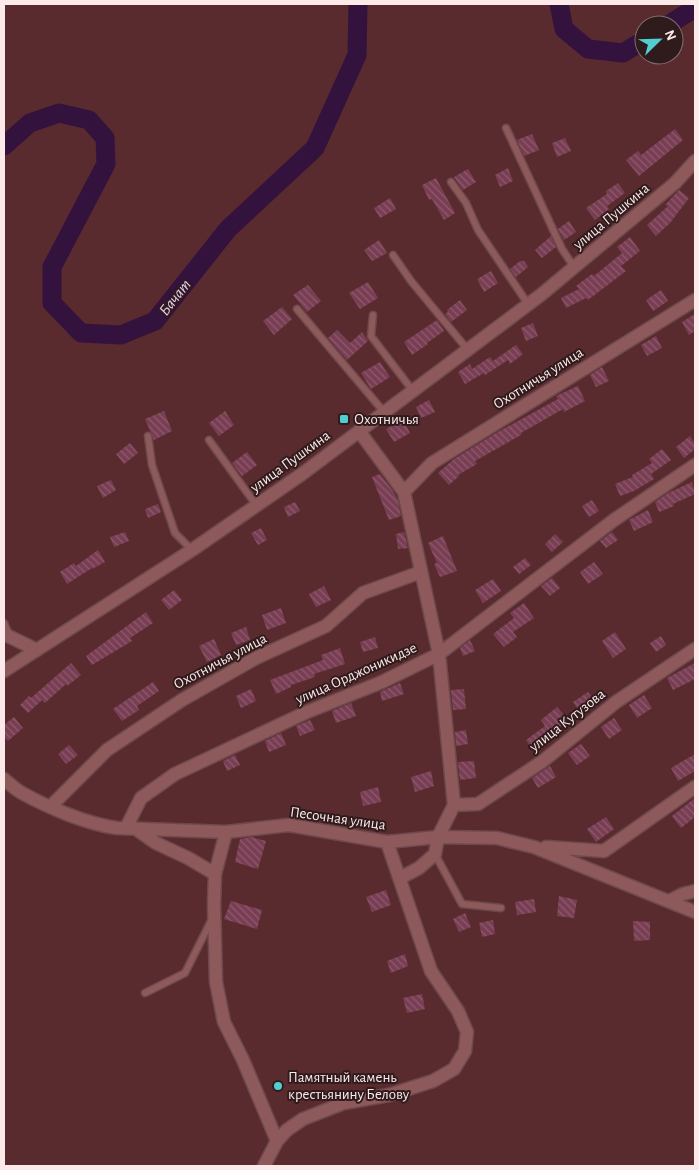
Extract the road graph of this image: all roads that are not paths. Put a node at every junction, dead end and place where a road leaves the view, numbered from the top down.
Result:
1 (506, 128) dead end
2 (695, 161) edge
3 (451, 182) dead end
4 (393, 255) dead end
5 (574, 267) junction
6 (695, 300) edge
7 (528, 304) junction
8 (297, 309) dead end
9 (374, 315) dead end
10 (468, 350) junction
11 (413, 391) junction
12 (384, 412) junction
13 (359, 431) junction
14 (148, 436) dead end
15 (209, 440) dead end
16 (695, 465) edge
17 (404, 492) junction
18 (257, 506) junction
19 (192, 550) junction
20 (422, 572) junction
21 (4, 623) edge
22 (7, 635) edge
23 (695, 648) edge
24 (37, 650) junction
25 (439, 654) junction
26 (4, 671) edge
27 (4, 779) edge
28 (695, 787) edge
29 (454, 804) junction
30 (51, 806) junction
31 (131, 829) junction
32 (226, 832) junction
33 (438, 837) junction
34 (387, 842) junction
35 (534, 847) junction
36 (436, 854) junction
37 (214, 874) junction
38 (400, 878) junction
39 (695, 891) edge
40 (669, 901) junction
41 (501, 908) dead end
42 (695, 912) edge
43 (214, 916) junction
44 (145, 993) dead end
45 (277, 1142) junction
46 (264, 1166) edge

1 - 5 lane
2 - 5 street, улица Пушкина
3 - 7 lane
4 - 10 lane
5 - 7 street, улица Пушкина
6 - 17 street, Охотничья улица
7 - 10 street, улица Пушкина
8 - 12 lane
9 - 11 lane
10 - 11 street, улица Пушкина
11 - 12 street, улица Пушкина
12 - 13 street, улица Пушкина
13 - 17 street
13 - 18 street, улица Пушкина
14 - 19 lane
15 - 18 lane
16 - 25 street, улица Орджоникидзе
17 - 20 street
18 - 19 street, улица Пушкина
19 - 24 street, улица Пушкина
20 - 25 street
20 - 30 street, Охотничья улица
21 - 22 lane
22 - 24 street
23 - 29 street, улица Кутузова
24 - 26 street, улица Пушкина
25 - 29 street
25 - 31 street, улица Орджоникидзе
27 - 30 street, Песочная улица
28 - 35 street
29 - 33 street
30 - 31 street, Песочная улица
31 - 32 street, Песочная улица
31 - 37 street
32 - 34 street, Песочная улица
32 - 37 street
33 - 34 street, Песочная улица
33 - 35 street, Песочная улица
33 - 36 street
34 - 38 street
35 - 40 street, Песочная улица
36 - 38 street
36 - 41 lane
37 - 43 street
38 - 45 street
39 - 40 street
40 - 42 street, Песочная улица
43 - 44 lane
43 - 45 street
45 - 46 street

